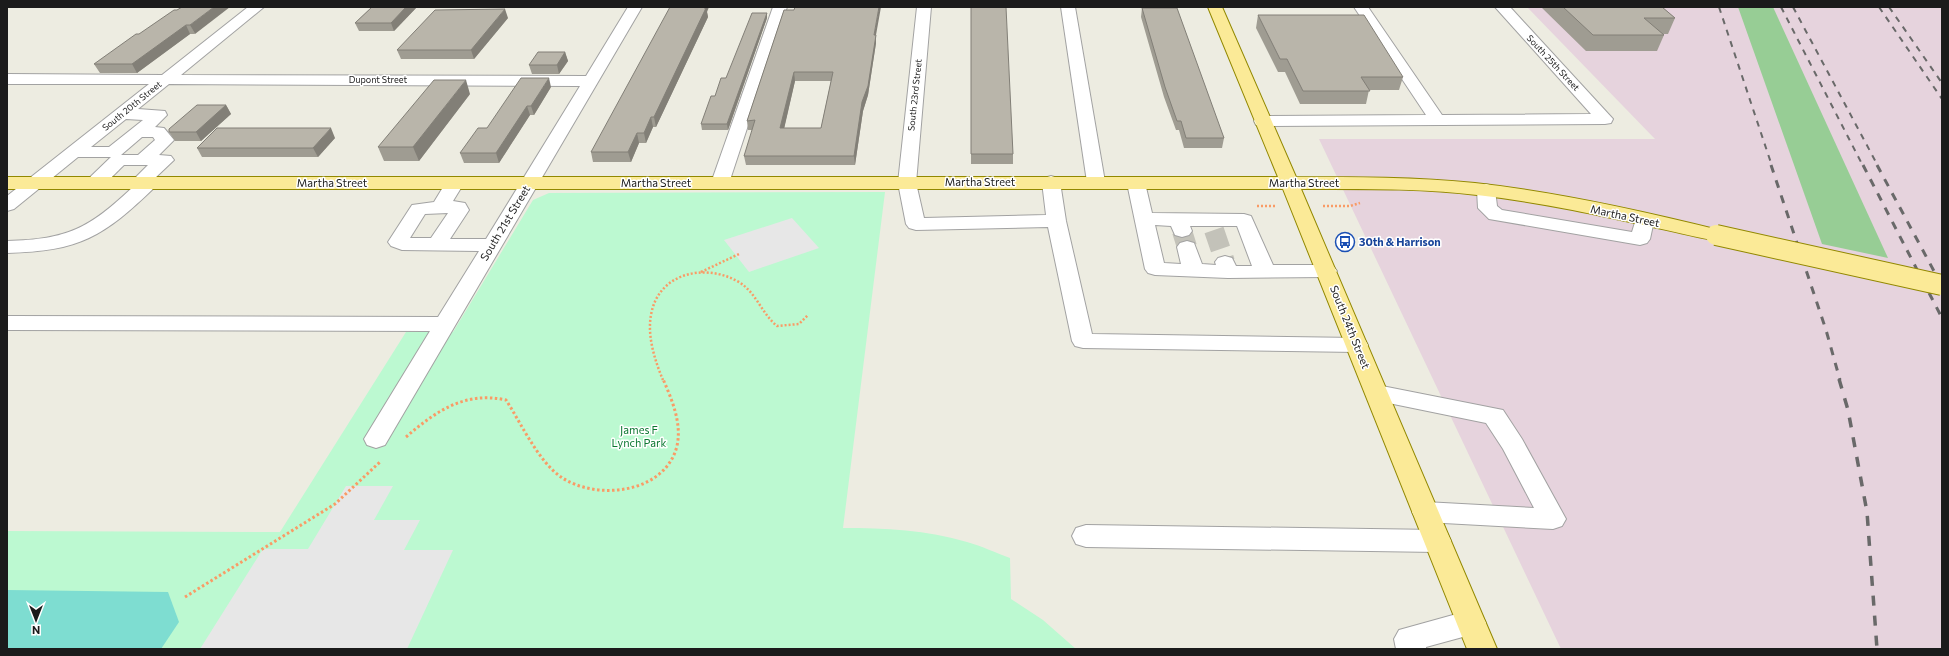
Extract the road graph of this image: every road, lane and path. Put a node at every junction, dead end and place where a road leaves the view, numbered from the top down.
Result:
1 (257, 7) edge
2 (635, 7) edge
3 (780, 7) edge
4 (924, 7) edge
5 (1068, 7) edge
6 (1215, 7) edge
7 (1361, 7) edge
8 (1502, 7) edge
9 (7, 79) edge
10 (166, 80) junction
11 (590, 81) junction
12 (122, 114) junction
13 (1262, 121) junction
14 (1438, 121) junction
15 (138, 132) junction
16 (75, 152) junction
17 (116, 156) junction
18 (143, 160) junction
19 (7, 182) edge
20 (1051, 182) junction
21 (1096, 182) junction
22 (1290, 182) junction
23 (36, 183) junction
24 (93, 183) junction
25 (144, 183) junction
26 (455, 183) junction
27 (529, 183) junction
28 (720, 183) junction
29 (907, 183) junction
30 (1136, 183) junction
31 (1486, 190) joint
32 (7, 205) edge
33 (440, 207) junction
34 (1144, 219) junction
35 (1644, 220) joint
36 (1056, 221) junction
37 (1183, 232) junction
38 (437, 244) junction
39 (492, 245) junction
40 (7, 247) edge
41 (739, 254) dead end
42 (1193, 270) junction
43 (1328, 271) junction
44 (701, 272) junction
45 (1265, 272) junction
46 (1942, 285) edge
47 (808, 315) dead end
48 (7, 323) edge
49 (444, 324) junction
50 (1357, 345) junction
51 (1376, 393) junction
52 (403, 440) dead end
53 (381, 447) joint
54 (1425, 512) junction
55 (1086, 536) dead end
56 (1437, 541) junction
57 (185, 597) dead end
58 (1471, 623) junction
59 (1411, 649) edge
60 (1482, 649) edge

1 - 10 street, South 20th Street
2 - 11 street, South 21st Street
3 - 28 street
4 - 29 street, South 23rd Street
5 - 21 street
6 - 13 main road, South 24th Street
7 - 14 street
8 - 14 street, South 25th Street
9 - 10 street, Dupont Street
10 - 11 street, Dupont Street
10 - 12 street, South 20th Street
11 - 27 street, South 21st Street
12 - 15 street
12 - 16 street, South 20th Street
13 - 14 street
13 - 22 main road, South 24th Street
15 - 17 street
15 - 18 street
16 - 17 street
16 - 23 street, South 20th Street
17 - 18 street
17 - 24 street
18 - 25 street
19 - 23 main road, Martha Street
20 - 21 main road, Martha Street
20 - 29 main road, Martha Street
20 - 36 street
21 - 30 main road, Martha Street
22 - 30 main road, Martha Street
22 - 31 main road, Martha Street
22 - 43 main road, South 24th Street
23 - 24 main road, Martha Street
23 - 32 street, South 20th Street
24 - 25 main road, Martha Street
25 - 26 main road, Martha Street
25 - 40 street
26 - 27 main road, Martha Street
26 - 33 street
27 - 28 main road, Martha Street
27 - 39 street, South 21st Street
28 - 29 main road, Martha Street
29 - 36 street, South 23rd Street
30 - 34 street
31 - 35 street
33 - 38 street
33 - 38 street
34 - 37 street
34 - 42 street
35 - 46 main road, Martha Street, bridge
36 - 50 street
37 - 42 street
37 - 45 street
38 - 39 street
39 - 49 street, South 21st Street
41 - 44 path
42 - 45 street
43 - 45 street
43 - 50 main road, South 24th Street
44 - 47 path
44 - 52 path
48 - 49 street
49 - 53 street, South 21st Street
50 - 51 main road, South 24th Street
51 - 54 main road, South 24th Street
51 - 54 street
53 - 57 path
54 - 56 main road, South 24th Street
55 - 56 street
56 - 58 main road, South 24th Street
58 - 59 street
58 - 60 main road, South 24th Street

